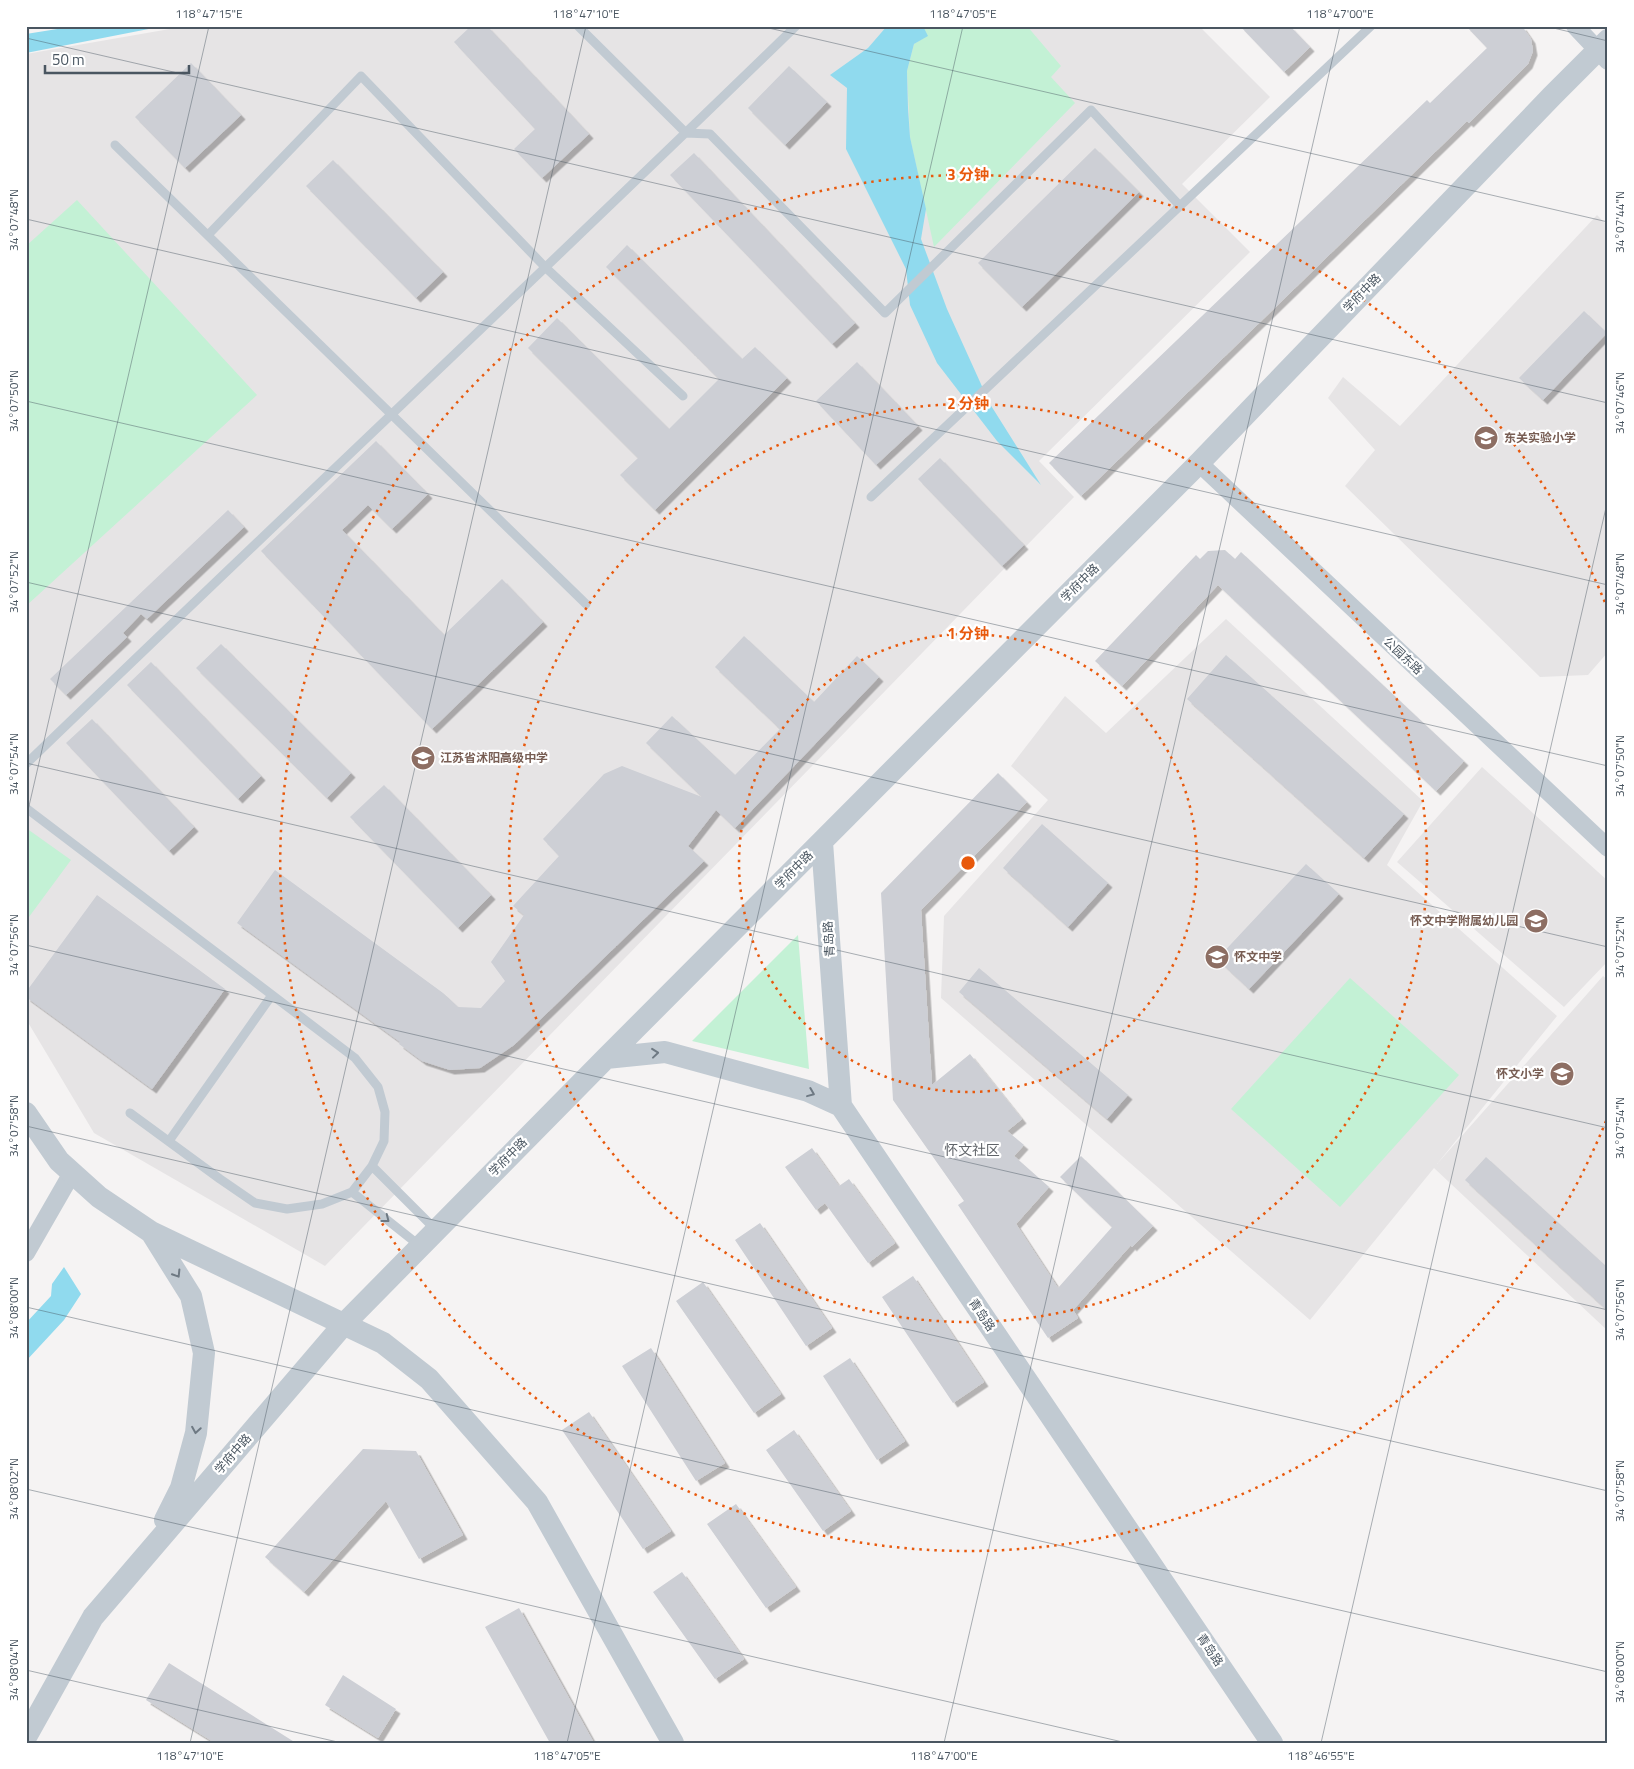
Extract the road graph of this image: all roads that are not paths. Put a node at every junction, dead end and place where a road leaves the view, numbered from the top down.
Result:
1 (578, 26) edge
2 (796, 26) edge
3 (1371, 26) edge
4 (1576, 26) edge
5 (1605, 50) edge
6 (686, 133) junction
7 (115, 145) dead end
8 (1180, 206) junction
9 (208, 235) junction
10 (546, 267) junction
11 (684, 396) dead end
12 (391, 414) junction
13 (1199, 463) junction
14 (871, 497) dead end
15 (586, 604) dead end
16 (26, 764) edge
17 (26, 808) edge
18 (822, 842) junction
19 (1608, 848) edge
20 (272, 995) junction
21 (606, 1058) junction
22 (841, 1106) junction
23 (26, 1113) edge
24 (130, 1113) dead end
25 (169, 1141) junction
26 (372, 1166) junction
27 (72, 1173) junction
28 (352, 1192) junction
29 (436, 1230) junction
30 (151, 1232) junction
31 (420, 1246) junction
32 (26, 1253) edge
33 (344, 1324) junction
34 (149, 1552) junction
35 (26, 1737) edge
36 (673, 1743) edge
37 (1272, 1743) edge

1 - 6 lane
2 - 6 lane
3 - 8 lane
4 - 5 street
5 - 13 street, 学府中路
6 - 8 lane
6 - 10 lane
7 - 9 lane
8 - 14 lane
9 - 10 lane
9 - 12 lane
10 - 11 lane
10 - 12 lane
12 - 15 lane
12 - 16 lane
13 - 18 street, 学府中路
13 - 19 street, 公园东路
17 - 20 lane
18 - 21 street, 学府中路
18 - 22 street, 青岛路
20 - 25 lane
20 - 26 lane
21 -> 22 street
21 - 29 street, 学府中路
22 - 37 street, 青岛路
23 - 27 street
24 - 25 lane
25 - 28 lane
26 - 28 lane
26 - 29 lane
27 - 30 street
27 - 32 street
28 -> 31 lane
29 - 31 street, 学府中路
30 - 33 street
30 -> 34 street
31 - 33 street, 学府中路
33 - 34 street, 学府中路
33 - 36 street
34 - 35 street, 学府中路

